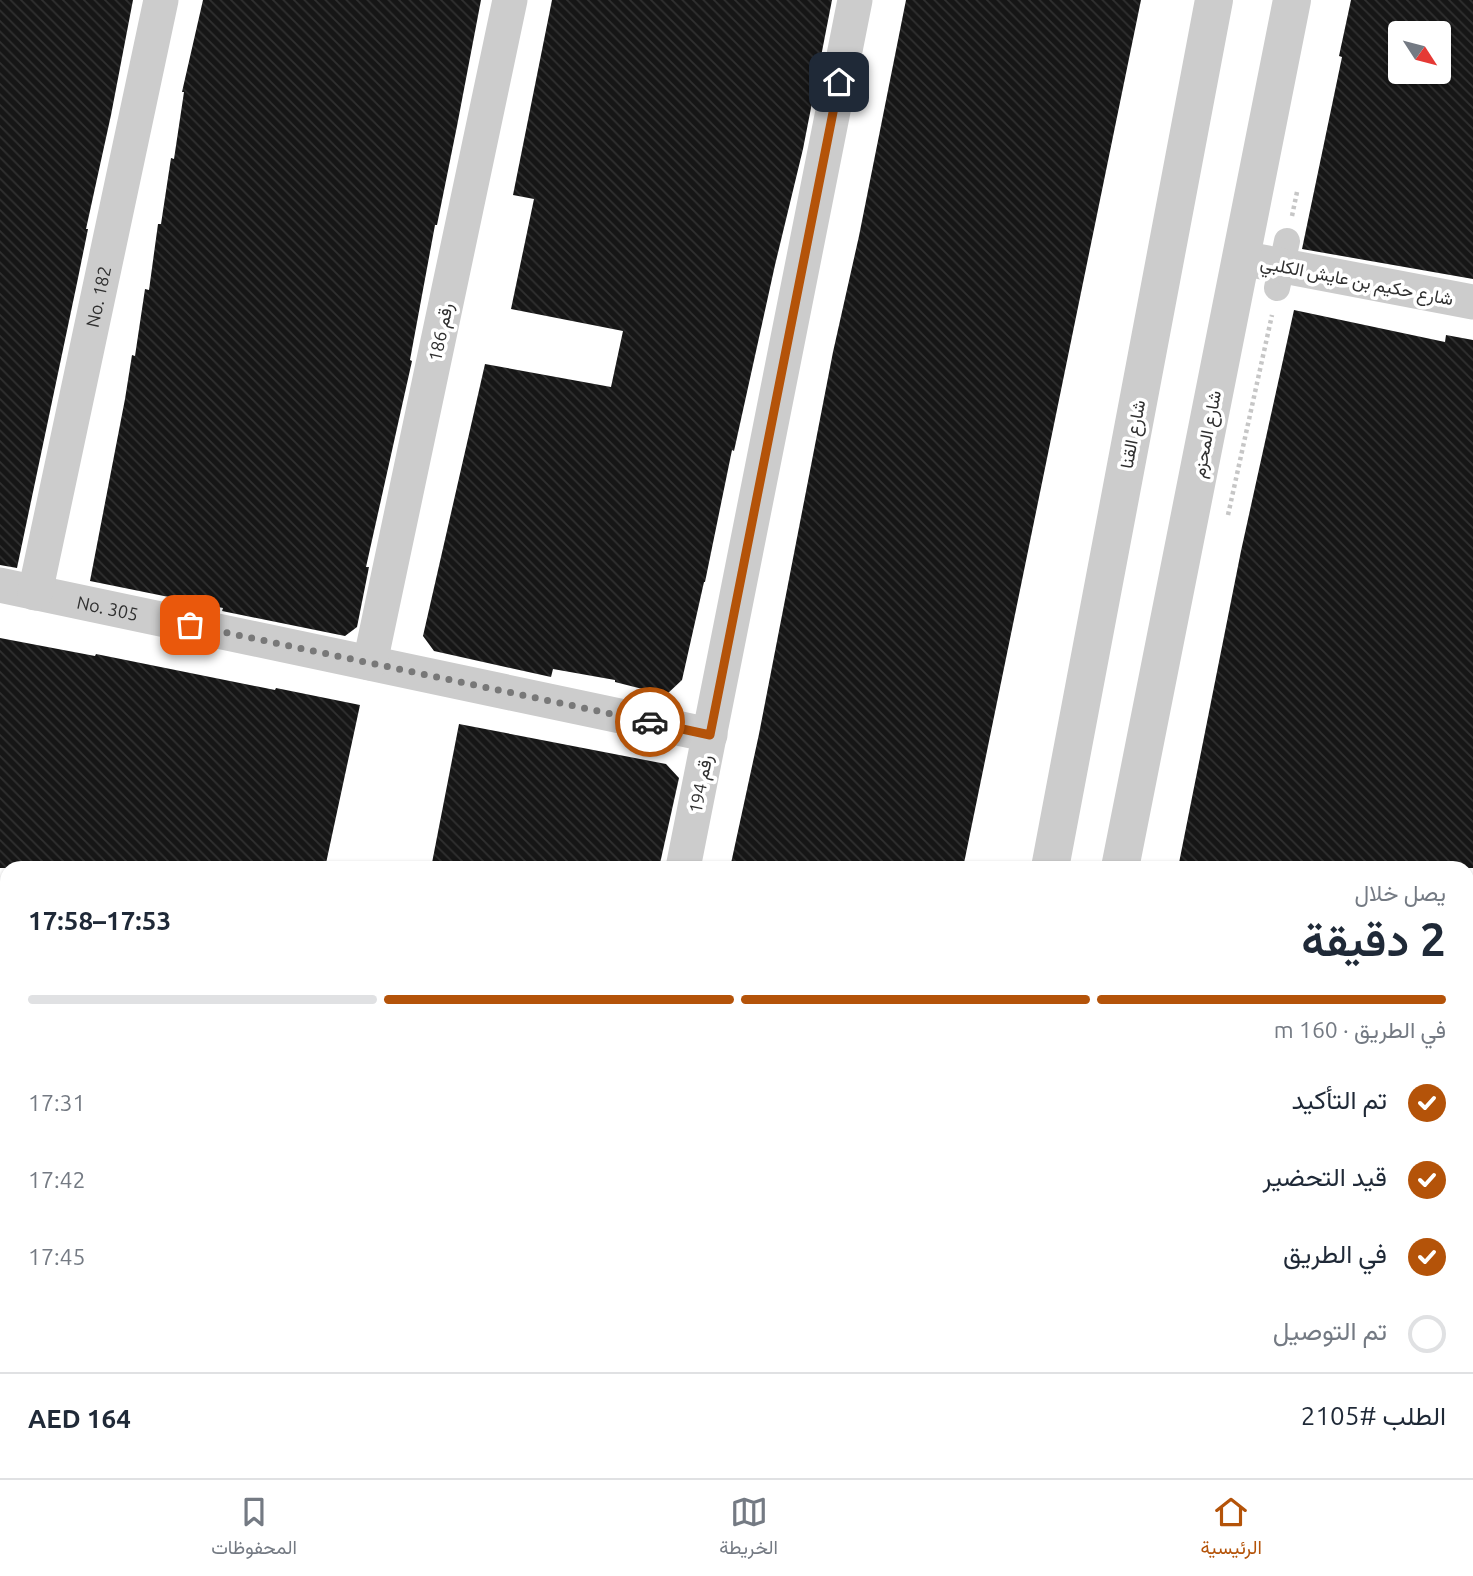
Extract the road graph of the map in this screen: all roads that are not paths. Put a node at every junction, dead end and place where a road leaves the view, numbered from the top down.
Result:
1 (161, 0) edge
2 (510, 0) edge
3 (855, 0) edge
4 (1214, 0) edge
5 (1292, 0) edge
6 (1241, 258) junction
7 (1473, 302) edge
8 (0, 585) edge
9 (35, 593) junction
10 (370, 663) junction
11 (710, 735) junction
12 (684, 861) edge
13 (1051, 861) edge
14 (1121, 861) edge

1 - 9 street, No. 182
2 - 10 street, رقم 186
3 - 11 street, رقم 194
4 - 13 street, شارع القنا
5 - 6 street, شارع المحزم
6 - 7 street, شارع حكيم بن عايش الكلبي
6 - 14 street, شارع المحزم
8 - 9 street, No. 305
9 - 10 street, No. 305
10 - 11 street, No. 305
11 - 12 street, رقم 194

